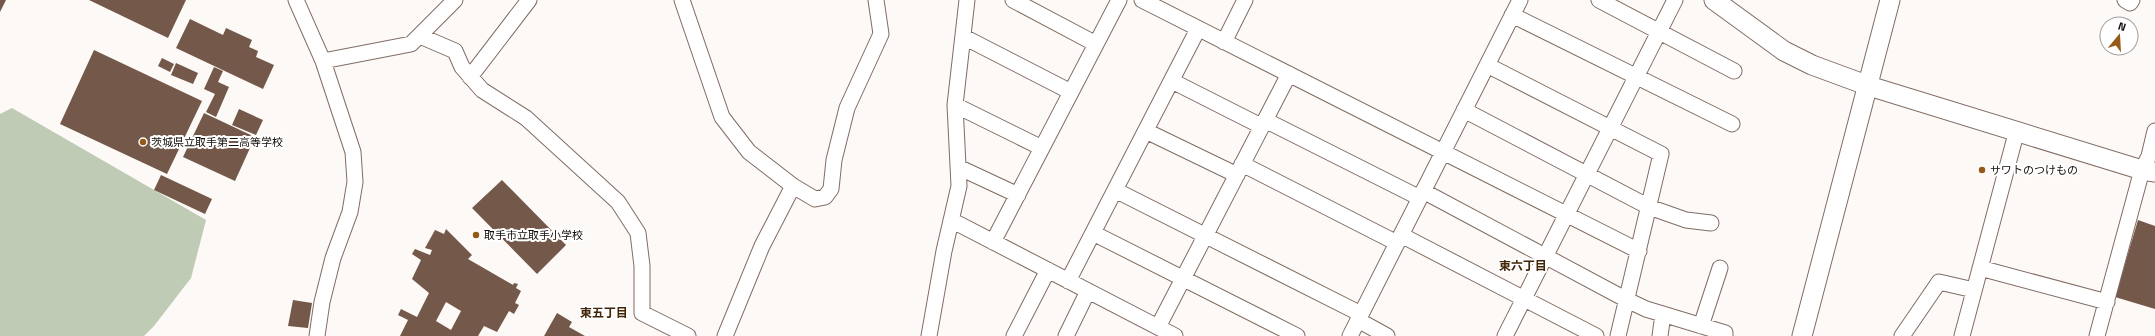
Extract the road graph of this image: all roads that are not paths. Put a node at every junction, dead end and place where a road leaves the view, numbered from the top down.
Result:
1 (296, 0) edge
2 (455, 0) edge
3 (529, 0) edge
4 (682, 0) edge
5 (876, 0) edge
6 (967, 0) edge
7 (1013, 0) edge
8 (1119, 0) edge
9 (1245, 0) edge
10 (1520, 0) edge
11 (1599, 0) edge
12 (1675, 0) edge
13 (1714, 0) edge
14 (1890, 0) edge
15 (2125, 0) edge
16 (2132, 0) edge
17 (1144, 1) edge
18 (1512, 15) junction
19 (1198, 29) junction
20 (1658, 31) junction
21 (420, 36) junction
22 (964, 38) junction
23 (1224, 42) junction
24 (1096, 44) junction
25 (323, 61) junction
26 (1487, 65) junction
27 (1734, 71) dead end
28 (1289, 74) junction
29 (1636, 76) junction
30 (470, 78) junction
31 (1172, 81) junction
32 (1869, 86) junction
33 (1071, 92) junction
34 (955, 105) junction
35 (1464, 110) junction
36 (1263, 123) junction
37 (1732, 124) dead end
38 (1610, 128) junction
39 (2017, 130) junction
40 (1146, 131) junction
41 (2155, 131) edge
42 (1042, 148) junction
43 (1442, 152) junction
44 (958, 167) junction
45 (1239, 170) junction
46 (2148, 171) edge
47 (1586, 175) junction
48 (793, 186) junction
49 (1115, 190) junction
50 (1018, 195) junction
51 (1421, 195) junction
52 (1649, 207) junction
53 (1566, 215) junction
54 (951, 220) junction
55 (1711, 224) dead end
56 (1093, 233) junction
57 (1205, 236) junction
58 (1399, 239) junction
59 (993, 242) junction
60 (1638, 252) junction
61 (1545, 257) junction
62 (1720, 268) dead end
63 (1980, 268) junction
64 (1048, 270) junction
65 (1183, 278) junction
66 (1068, 281) junction
67 (1974, 290) junction
68 (1088, 291) junction
69 (1523, 299) junction
70 (1627, 300) junction
71 (2106, 302) junction
72 (1663, 314) junction
73 (1359, 317) junction
74 (1701, 326) junction
75 (1152, 329) edge
76 (317, 336) edge
77 (688, 336) edge
78 (725, 336) edge
79 (929, 336) edge
80 (1014, 336) edge
81 (1066, 336) edge
82 (1175, 336) edge
83 (1297, 336) edge
84 (1350, 336) edge
85 (1387, 336) edge
86 (1504, 336) edge
87 (1596, 336) edge
88 (1618, 336) edge
89 (1660, 336) edge
90 (1724, 336) edge
91 (1802, 336) edge
92 (1902, 336) edge
93 (1962, 336) edge
94 (2097, 336) edge

1 - 25 street
2 - 21 street
3 - 30 street
4 - 48 street
5 - 48 street
6 - 22 street
7 - 24 street
8 - 24 street
9 - 23 street
10 - 18 street
11 - 20 street
12 - 20 street
13 - 32 street
14 - 32 street
15 - 16 street
17 - 19 street
18 - 26 street
18 - 29 street
19 - 23 street
19 - 31 street
20 - 27 street
20 - 29 street
21 - 25 street
21 - 30 street
22 - 33 street
22 - 34 street
23 - 28 street
24 - 33 street
25 - 76 street
26 - 35 street
26 - 38 street
28 - 36 street
28 - 43 street
29 - 37 street
29 - 38 street
30 - 77 street
31 - 36 street
31 - 40 street
32 - 39 street
32 - 91 street
33 - 42 street
34 - 42 street
34 - 44 street
35 - 43 street
35 - 47 street
36 - 45 street
36 - 51 street
38 - 47 street
38 - 52 street
39 - 46 street
39 - 63 street
40 - 45 street
40 - 49 street
41 - 46 street
42 - 50 street
43 - 51 street
43 - 53 street
44 - 50 street
44 - 54 street
45 - 57 street
45 - 58 street
46 - 71 street
47 - 52 street
47 - 53 street
48 - 78 street
49 - 56 street
49 - 57 street
50 - 59 street
51 - 58 street
51 - 61 street
52 - 55 street
52 - 60 street
53 - 60 street
53 - 61 street
54 - 59 street
54 - 79 street
56 - 65 street
56 - 66 street
57 - 65 street
57 - 73 street
58 - 69 street
58 - 73 street
59 - 64 street
60 - 70 street
61 - 69 street
61 - 70 street
62 - 74 street
63 - 67 street
63 - 71 street
64 - 66 street
64 - 80 street
65 - 75 street
65 - 83 street
66 - 68 street
67 - 92 street
67 - 93 street
68 - 75 street
68 - 81 street
69 - 86 street
69 - 87 street
70 - 72 street
70 - 88 street
71 - 94 street
72 - 74 street
72 - 89 street
73 - 84 street
73 - 85 street
74 - 90 street
75 - 82 street

